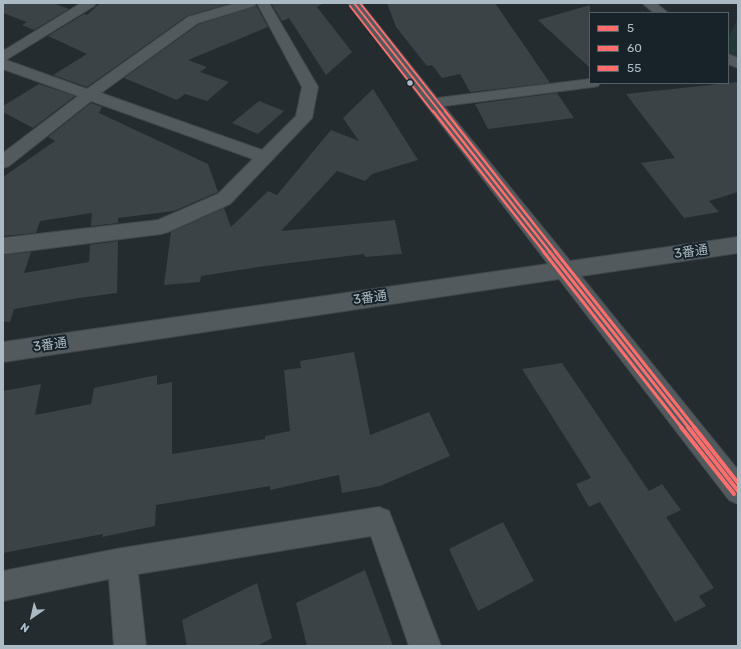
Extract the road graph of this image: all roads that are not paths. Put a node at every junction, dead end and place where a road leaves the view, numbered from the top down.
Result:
1 (90, 3) edge
2 (250, 3) edge
3 (263, 3) edge
4 (354, 3) edge
5 (648, 3) edge
6 (661, 12) edge
7 (3, 57) edge
8 (729, 59) edge
9 (3, 64) edge
10 (738, 64) edge
11 (589, 84) edge
12 (90, 94) junction
13 (433, 103) junction
14 (265, 157) junction
15 (3, 162) edge
16 (738, 245) edge
17 (3, 246) edge
18 (564, 269) junction
19 (3, 352) edge
20 (738, 491) edge
21 (122, 562) junction
22 (3, 586) edge
23 (130, 646) edge
24 (425, 646) edge

1 - 7 street
2 - 12 street
3 - 14 street
4 - 13 street
5 - 6 street
8 - 10 street
9 - 12 street
11 - 13 street
12 - 14 street
12 - 15 street
13 - 18 street
14 - 17 street
16 - 18 street, 3番通
18 - 19 street, 3番通
18 - 20 street
21 - 22 street
21 - 23 street
21 - 24 street

